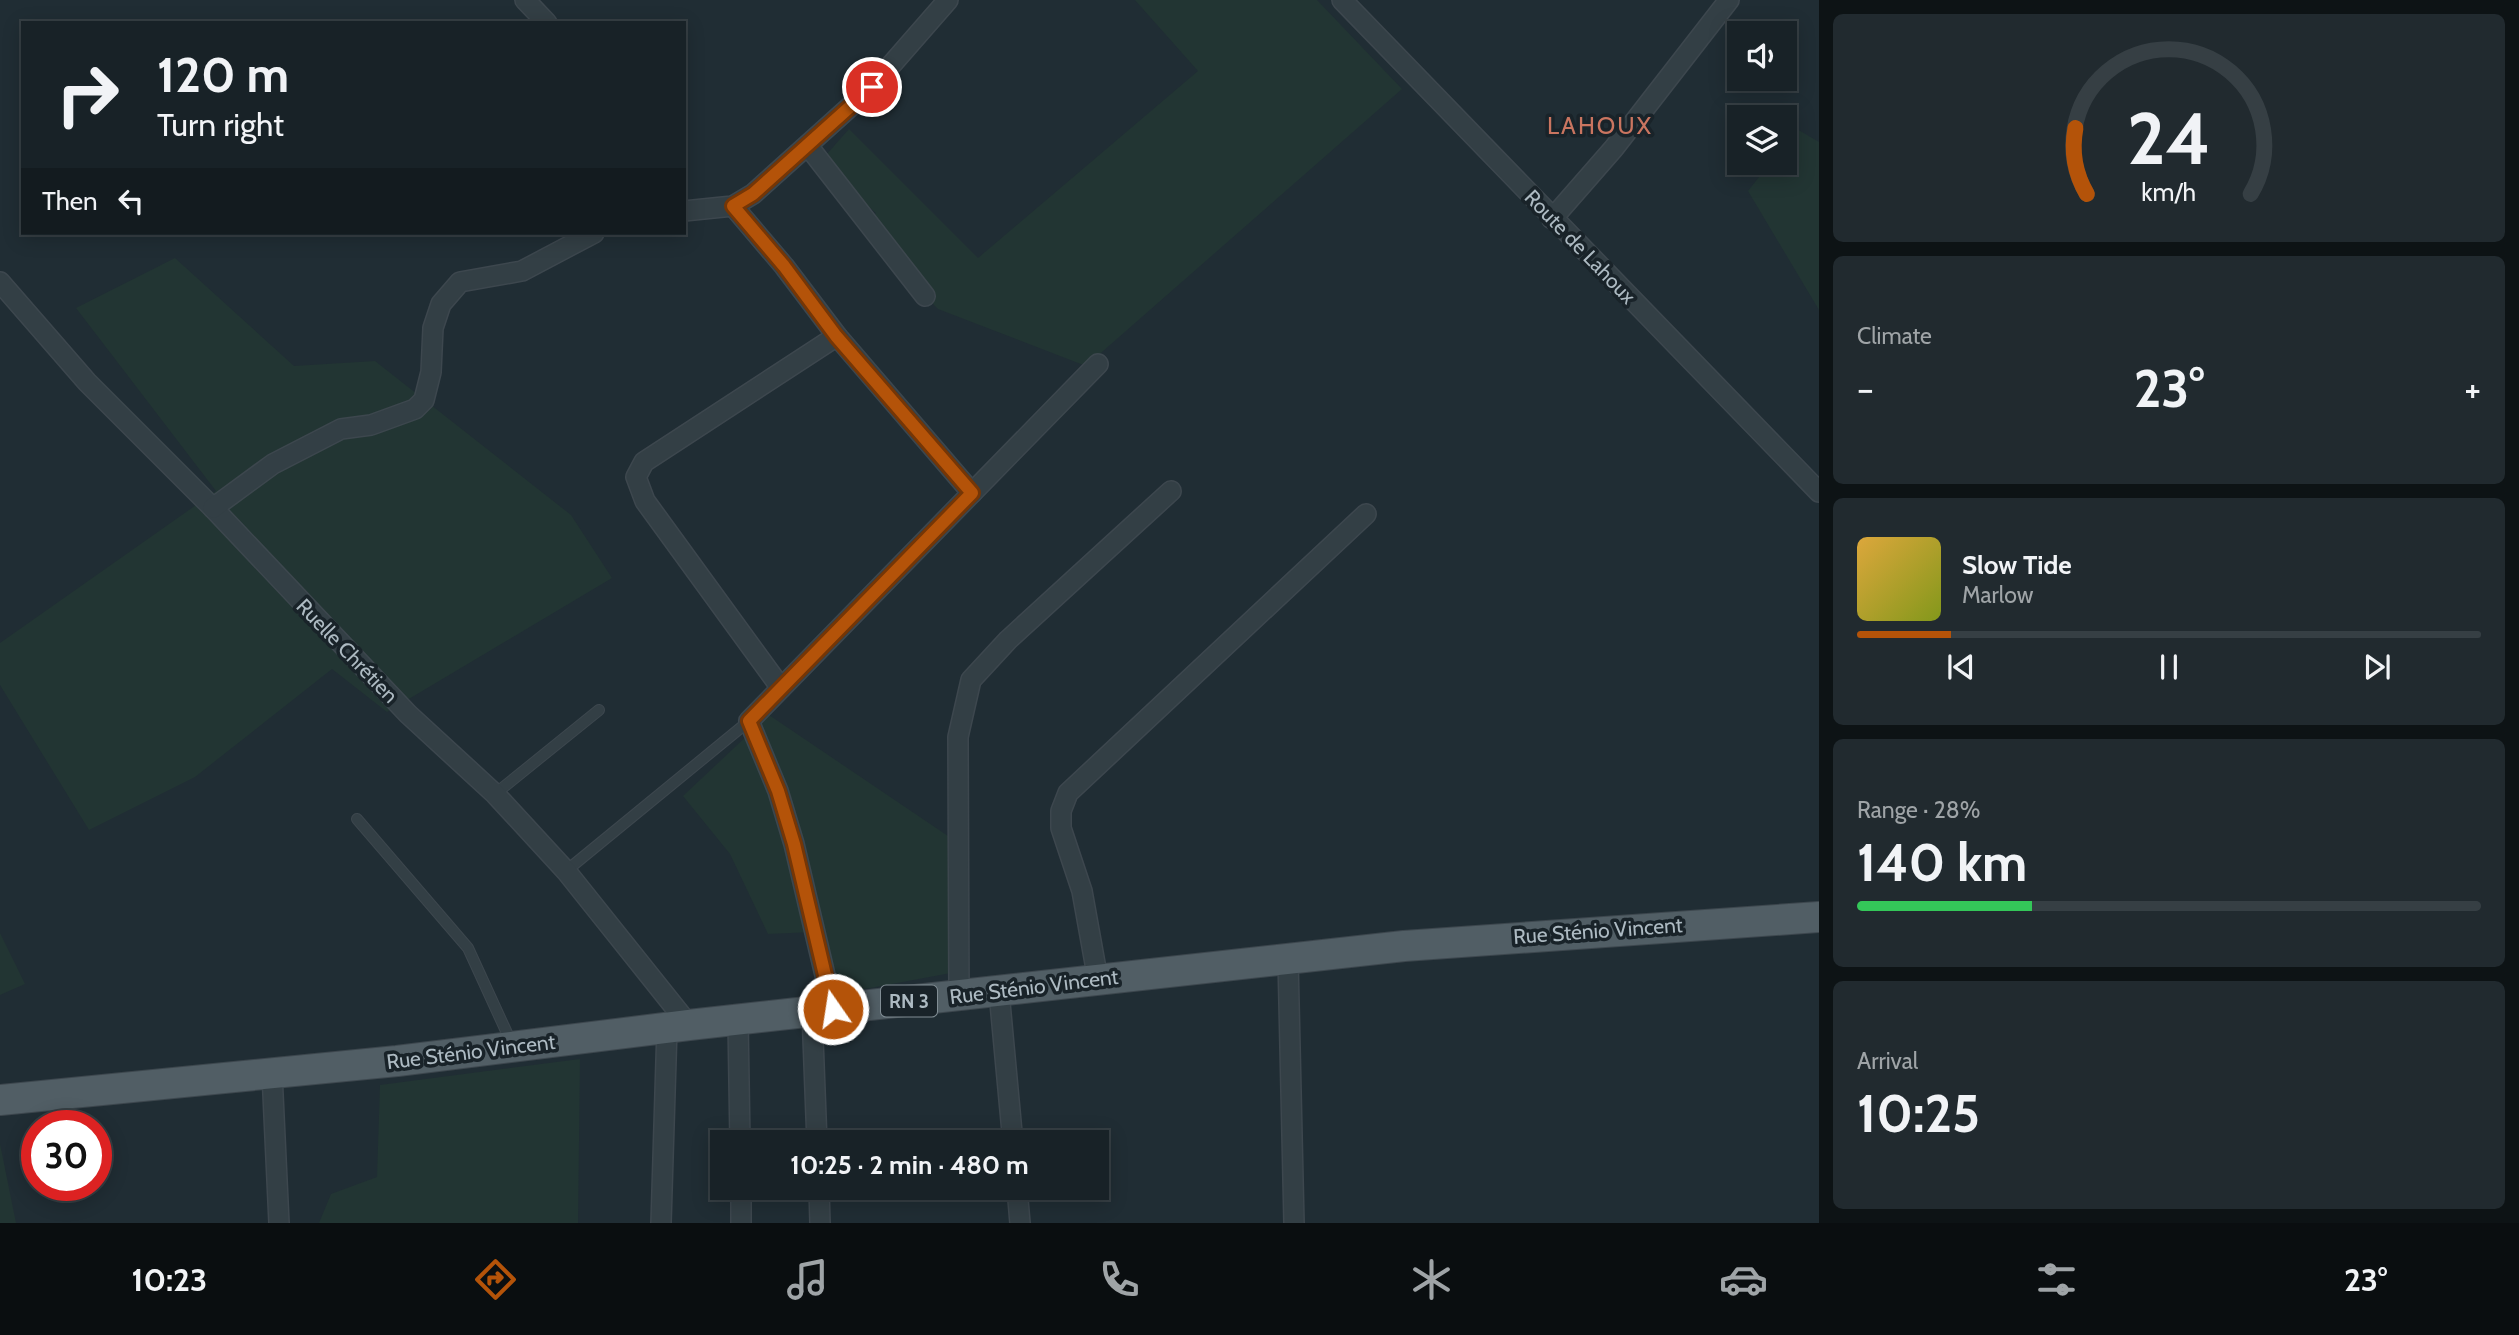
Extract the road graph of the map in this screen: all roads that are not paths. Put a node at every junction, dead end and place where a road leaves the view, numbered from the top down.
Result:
1 (525, 0) edge
2 (948, 0) edge
3 (1342, 0) edge
4 (1729, 0) edge
5 (545, 21) edge
6 (808, 146) junction
7 (733, 206) junction
8 (686, 211) edge
9 (1552, 219) junction
10 (590, 235) edge
11 (0, 282) edge
12 (925, 296) dead end
13 (836, 336) junction
14 (1098, 364) dead end
15 (1171, 492) dead end
16 (1819, 492) edge
17 (972, 493) junction
18 (213, 508) junction
19 (1366, 514) dead end
20 (781, 688) junction
21 (599, 710) dead end
22 (749, 721) junction
23 (495, 794) junction
24 (358, 819) dead end
25 (566, 871) junction
26 (1819, 918) edge
27 (1288, 959) junction
28 (1098, 980) junction
29 (999, 992) junction
30 (959, 996) junction
31 (823, 1011) junction
32 (738, 1020) junction
33 (678, 1026) junction
34 (513, 1048) junction
35 (272, 1073) junction
36 (0, 1100) edge
37 (740, 1130) edge
38 (818, 1130) edge
39 (1012, 1130) edge
40 (741, 1200) edge
41 (819, 1200) edge
42 (1018, 1200) edge
43 (279, 1223) edge
44 (661, 1223) edge
45 (741, 1223) edge
46 (820, 1223) edge
47 (1020, 1223) edge
48 (1294, 1223) edge

1 - 5 street
2 - 6 street
3 - 9 street, Route de Lahoux
4 - 9 street
6 - 7 street
6 - 12 street
7 - 8 street
7 - 13 street
9 - 16 street, Route de Lahoux
10 - 18 street
11 - 18 street, Ruelle Chrétien
13 - 17 street
13 - 20 street
14 - 17 street
15 - 30 street
17 - 20 street
18 - 23 street, Ruelle Chrétien
19 - 28 street
20 - 22 street
21 - 23 lane
22 - 25 lane
22 - 31 street
23 - 25 street, Ruelle Chrétien
24 - 34 lane
25 - 33 street, Ruelle Chrétien
26 - 27 main road, Rue Sténio Vincent / RN 3
27 - 28 main road, Rue Sténio Vincent / RN 3
27 - 48 street
28 - 29 main road, Rue Sténio Vincent / RN 3
29 - 30 main road, Rue Sténio Vincent / RN 3
29 - 39 street
30 - 31 main road, Rue Sténio Vincent / RN 3
31 - 32 main road, Rue Sténio Vincent / RN 3
31 - 38 street
32 - 33 main road, Rue Sténio Vincent / RN 3
32 - 37 street
33 - 34 main road, Rue Sténio Vincent / RN 3
33 - 44 street
34 - 35 main road, Rue Sténio Vincent / RN 3
35 - 36 main road, Rue Sténio Vincent / RN 3
35 - 43 street
40 - 45 street
41 - 46 street
42 - 47 street

